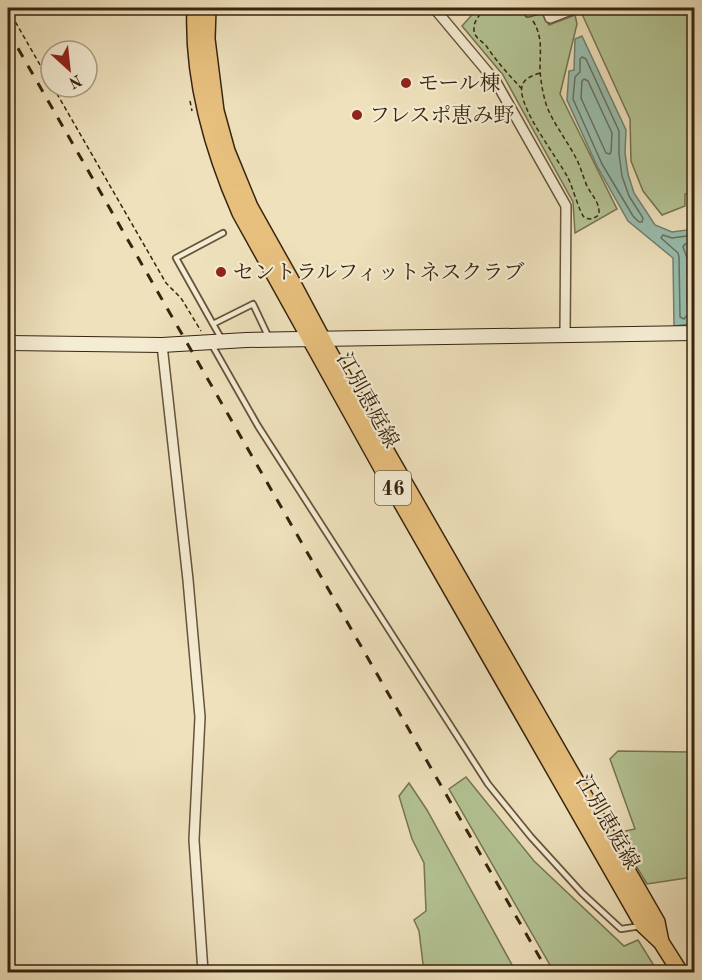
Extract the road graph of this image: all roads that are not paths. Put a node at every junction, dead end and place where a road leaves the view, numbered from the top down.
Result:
1 (195, 8) edge
2 (208, 8) edge
3 (434, 8) edge
4 (546, 8) edge
5 (576, 8) edge
6 (528, 14) road end
7 (223, 233) dead end
8 (213, 324) junction
9 (694, 333) edge
10 (565, 335) junction
11 (217, 338) junction
12 (316, 339) junction
13 (270, 340) junction
14 (8, 343) edge
15 (162, 345) junction
16 (643, 925) junction
17 (661, 942) junction
18 (203, 972) edge
19 (680, 972) edge

1 - 12 main road, 江別恵庭線 / 46
2 - 12 main road, 江別恵庭線 / 46
3 - 10 street
4 - 5 street
4 - 6 lane
7 - 8 lane
8 - 11 lane
8 - 13 lane
9 - 10 street
10 - 12 street
11 - 13 street
11 - 15 street
11 - 16 lane
12 - 13 street
12 - 16 main road, 江別恵庭線 / 46
12 - 17 main road, 江別恵庭線 / 46
14 - 15 street
15 - 18 street
16 - 17 main road, 江別恵庭線 / 46
17 - 19 main road, 江別恵庭線 / 46

